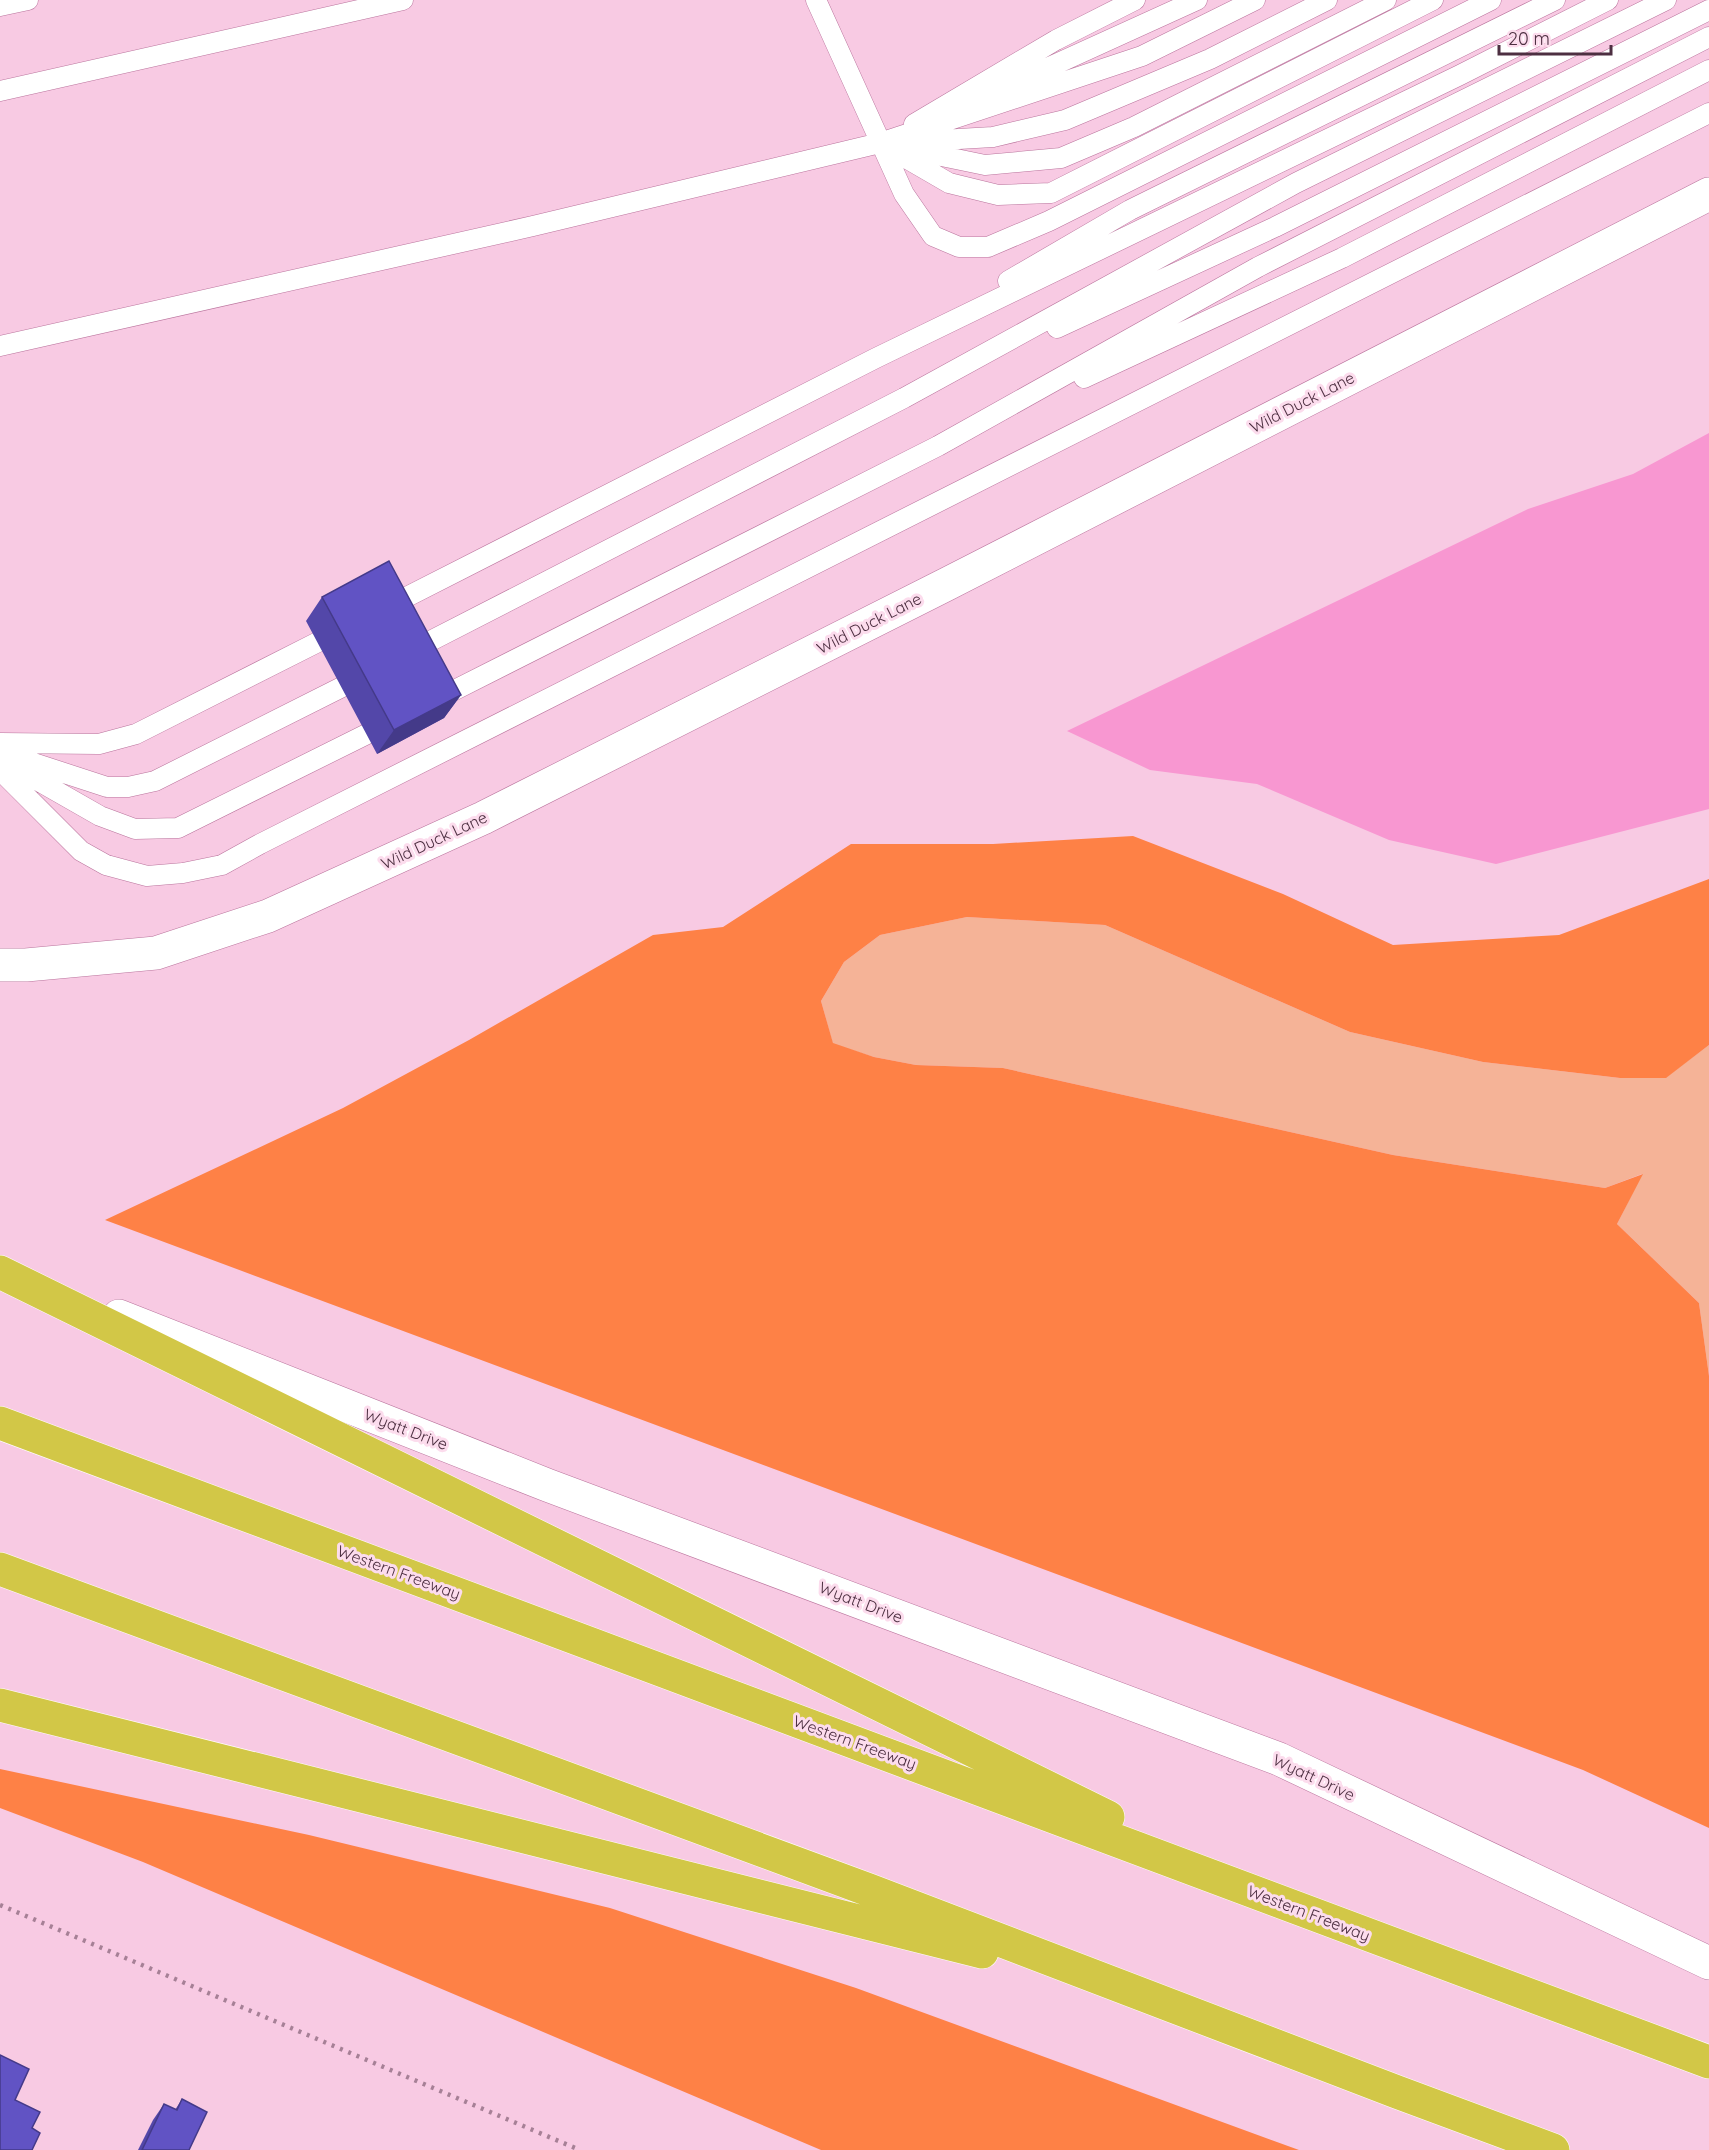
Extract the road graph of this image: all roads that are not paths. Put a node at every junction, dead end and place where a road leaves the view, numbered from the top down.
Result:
1 (28, 0) edge
2 (403, 0) edge
3 (816, 0) edge
4 (1135, 0) edge
5 (1197, 0) edge
6 (1255, 0) edge
7 (1327, 0) edge
8 (1386, 0) edge
9 (1433, 0) edge
10 (1491, 0) edge
11 (1555, 0) edge
12 (1608, 0) edge
13 (1666, 0) edge
14 (0, 6) edge
15 (1709, 10) edge
16 (1709, 37) edge
17 (1709, 70) edge
18 (0, 92) edge
19 (1709, 113) edge
20 (880, 143) junction
21 (1709, 194) edge
22 (0, 346) edge
23 (876, 358) junction
24 (904, 398) junction
25 (938, 446) junction
26 (385, 608) edge
27 (318, 642) dead end
28 (409, 652) edge
29 (342, 687) dead end
30 (435, 700) edge
31 (367, 734) dead end
32 (0, 743) edge
33 (0, 752) edge
34 (0, 759) edge
35 (0, 770) edge
36 (0, 965) edge
37 (0, 1271) edge
38 (0, 1423) edge
39 (0, 1569) edge
40 (0, 1705) edge
41 (1293, 1908) junction
42 (1709, 1963) edge
43 (1128, 1989) junction
44 (1709, 2062) edge
45 (1553, 2150) edge

1 - 14 lane
2 - 18 lane
3 - 20 lane
4 - 20 lane
5 - 20 lane
6 - 20 lane
7 - 20 lane
8 - 20 lane
9 - 20 lane
10 - 20 lane
11 - 23 lane
12 - 23 lane
13 - 24 lane
15 - 24 lane
16 - 25 lane
17 - 25 lane
19 - 35 lane
20 - 22 lane
21 - 36 street, Wild Duck Lane
23 - 26 lane
24 - 28 lane
25 - 30 lane
27 - 32 lane
29 - 33 lane
31 - 34 lane
37 - 41 highway
37 - 42 street, Wyatt Drive
38 - 41 highway, Western Freeway
39 - 43 highway
40 - 43 highway
41 - 44 highway, Western Freeway
43 - 45 highway

